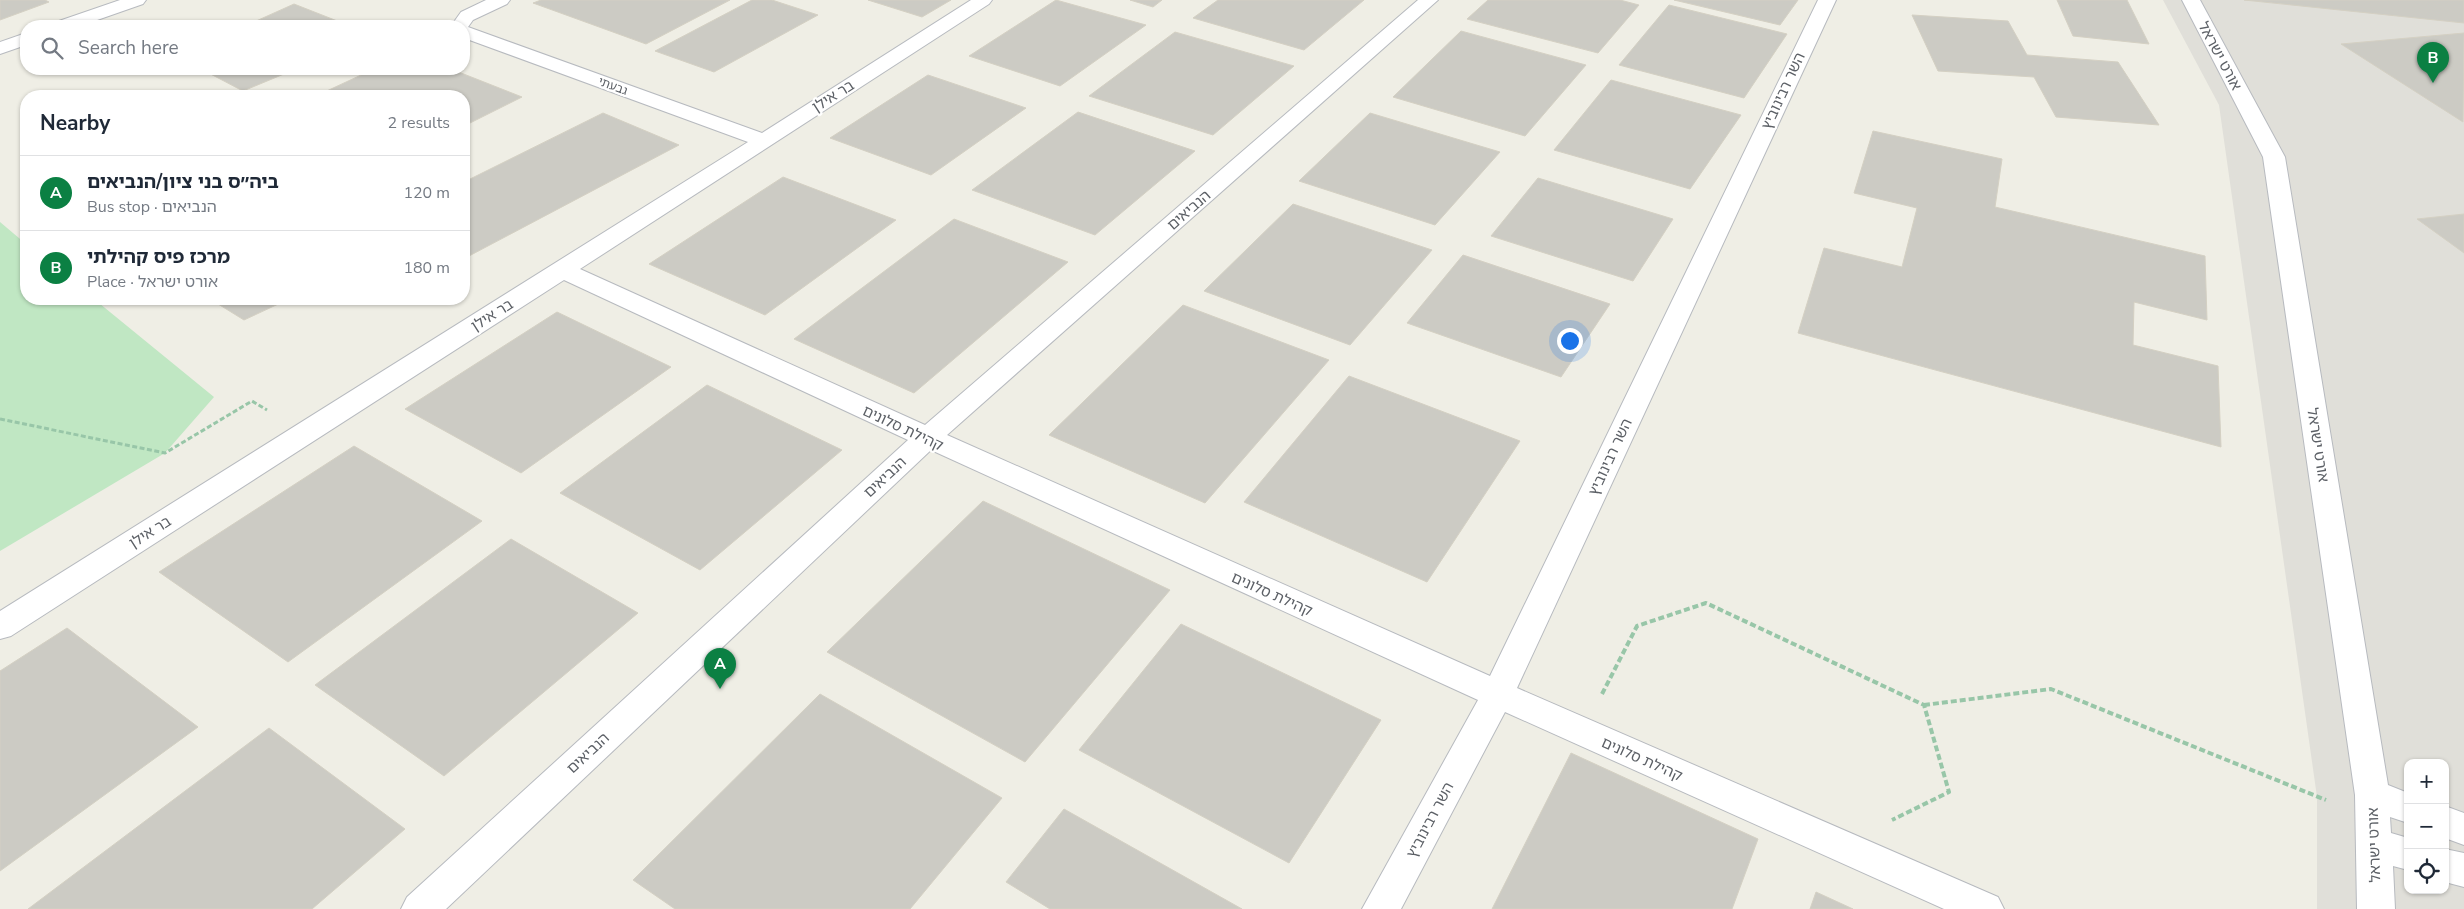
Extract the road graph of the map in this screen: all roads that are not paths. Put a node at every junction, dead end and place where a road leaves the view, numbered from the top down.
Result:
1 (137, 0) edge
2 (501, 0) edge
3 (983, 0) edge
4 (1429, 0) edge
5 (1827, 0) edge
6 (2191, 0) edge
7 (79, 20) edge
8 (464, 20) edge
9 (470, 34) edge
10 (20, 41) edge
11 (0, 48) edge
12 (763, 140) junction
13 (563, 270) junction
14 (926, 439) junction
15 (0, 627) edge
16 (1497, 695) junction
17 (2372, 795) junction
18 (2404, 807) edge
19 (2449, 824) edge
20 (2464, 830) edge
21 (2374, 844) junction
22 (2404, 853) edge
23 (2449, 866) edge
24 (2464, 870) edge
25 (420, 909) edge
26 (1381, 909) edge
27 (1985, 909) edge
28 (2376, 909) edge

1 - 7 street
2 - 8 street
3 - 12 street, בר אילן
4 - 14 street, הנביאים
5 - 16 street, השר רבינוביץ
6 - 17 street, אורט ישראל
9 - 12 street, גבעתי
10 - 11 street
12 - 13 street, בר אילן
13 - 14 street, קהילת סלונים
13 - 15 street, בר אילן
14 - 16 street, קהילת סלונים
14 - 25 street, הנביאים
16 - 26 street, השר רבינוביץ
16 - 27 street, קהילת סלונים
17 - 18 street
17 - 21 street, אורט ישראל
19 - 20 street
21 - 22 street
21 - 28 street, אורט ישראל
23 - 24 street

